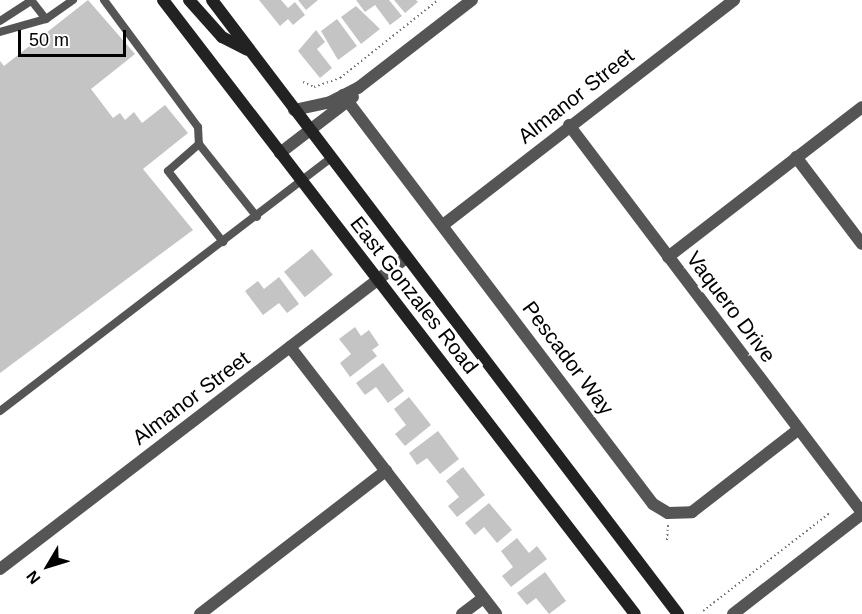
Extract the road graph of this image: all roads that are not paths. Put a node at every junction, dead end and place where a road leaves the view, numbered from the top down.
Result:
1 (31, 0) edge
2 (73, 0) edge
3 (104, 0) edge
4 (162, 0) edge
5 (189, 0) edge
6 (212, 0) edge
7 (472, 0) edge
8 (734, 0) edge
9 (46, 19) junction
10 (0, 21) edge
11 (0, 32) edge
12 (251, 51) junction
13 (346, 99) junction
14 (862, 106) edge
15 (294, 110) junction
16 (568, 125) junction
17 (311, 131) junction
18 (199, 144) junction
19 (280, 153) junction
20 (796, 157) junction
21 (331, 158) junction
22 (302, 181) junction
23 (257, 217) junction
24 (443, 225) junction
25 (223, 242) junction
26 (862, 244) edge
27 (668, 257) junction
28 (406, 258) junction
29 (378, 279) junction
30 (290, 347) junction
31 (0, 411) edge
32 (799, 429) junction
33 (386, 471) junction
34 (862, 513) edge
35 (0, 569) edge
36 (483, 598) junction
37 (200, 614) edge
38 (462, 614) edge
39 (496, 614) edge
40 (635, 614) edge
41 (678, 614) edge
42 (733, 614) edge

1 - 9 lane
1 - 10 lane
2 - 9 lane
3 - 18 lane
4 - 19 main road, East Gonzales Road
5 - 12 main road
6 - 12 main road, East Gonzales Road
7 - 13 street
8 - 16 street, Almanor Street
9 - 11 lane
12 - 15 main road, East Gonzales Road
13 - 15 street
13 - 17 street
13 - 24 street, Pescador Way
14 - 20 street
15 - 17 main road, East Gonzales Road
16 - 24 street, Almanor Street
16 - 27 street, Vaquero Drive
17 - 19 street
17 - 21 main road, East Gonzales Road
18 - 23 lane
18 - 25 lane
19 - 22 main road, East Gonzales Road
20 - 26 street
20 - 27 street
21 - 22 lane
21 - 28 main road, East Gonzales Road
22 - 23 lane
22 - 29 main road, East Gonzales Road
23 - 25 lane
24 - 32 street, Pescador Way
25 - 31 lane
27 - 32 street, Vaquero Drive
28 - 29 street, Almanor Street
28 - 41 main road, East Gonzales Road
29 - 30 street, Almanor Street
29 - 40 main road, East Gonzales Road
30 - 33 street
30 - 35 street, Almanor Street
32 - 34 street, Vaquero Drive
33 - 36 street
33 - 37 street
34 - 42 street
36 - 38 street
36 - 39 street

